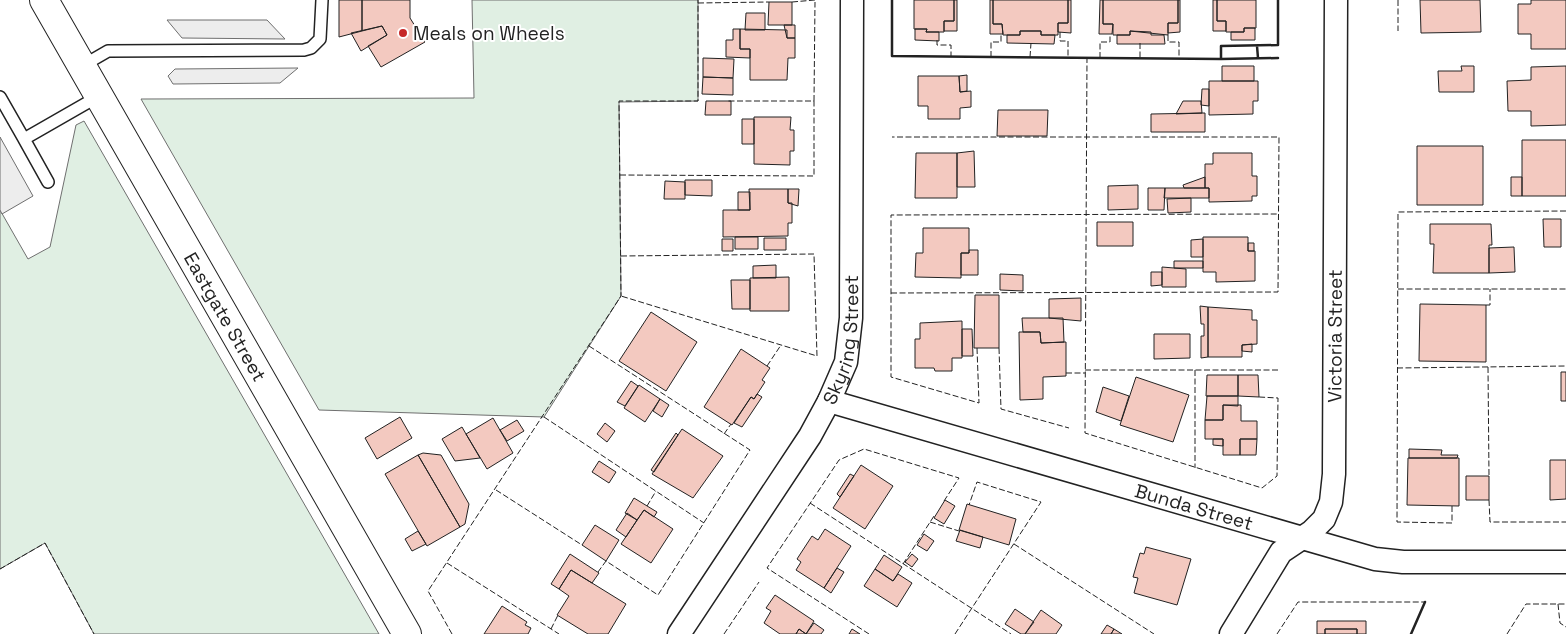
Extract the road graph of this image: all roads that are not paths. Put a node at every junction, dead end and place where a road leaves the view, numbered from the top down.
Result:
1 (44, 0) edge
2 (322, 0) edge
3 (852, 0) edge
4 (1336, 0) edge
5 (82, 66) junction
6 (0, 96) edge
7 (99, 96) junction
8 (24, 139) junction
9 (48, 182) dead end
10 (830, 401) junction
11 (1303, 537) junction
12 (1566, 562) edge
13 (407, 634) edge
14 (680, 634) edge
15 (1231, 634) edge

1 - 5 street, Eastgate Street
2 - 5 lane
3 - 10 street, Skyring Street
4 - 11 street, Victoria Street
5 - 7 street, Eastgate Street
6 - 8 lane
7 - 8 lane
7 - 13 street, Eastgate Street
8 - 9 lane
10 - 11 street, Bunda Street
10 - 14 street, Skyring Street
11 - 12 street, Bunda Street
11 - 15 street, Victoria Street

